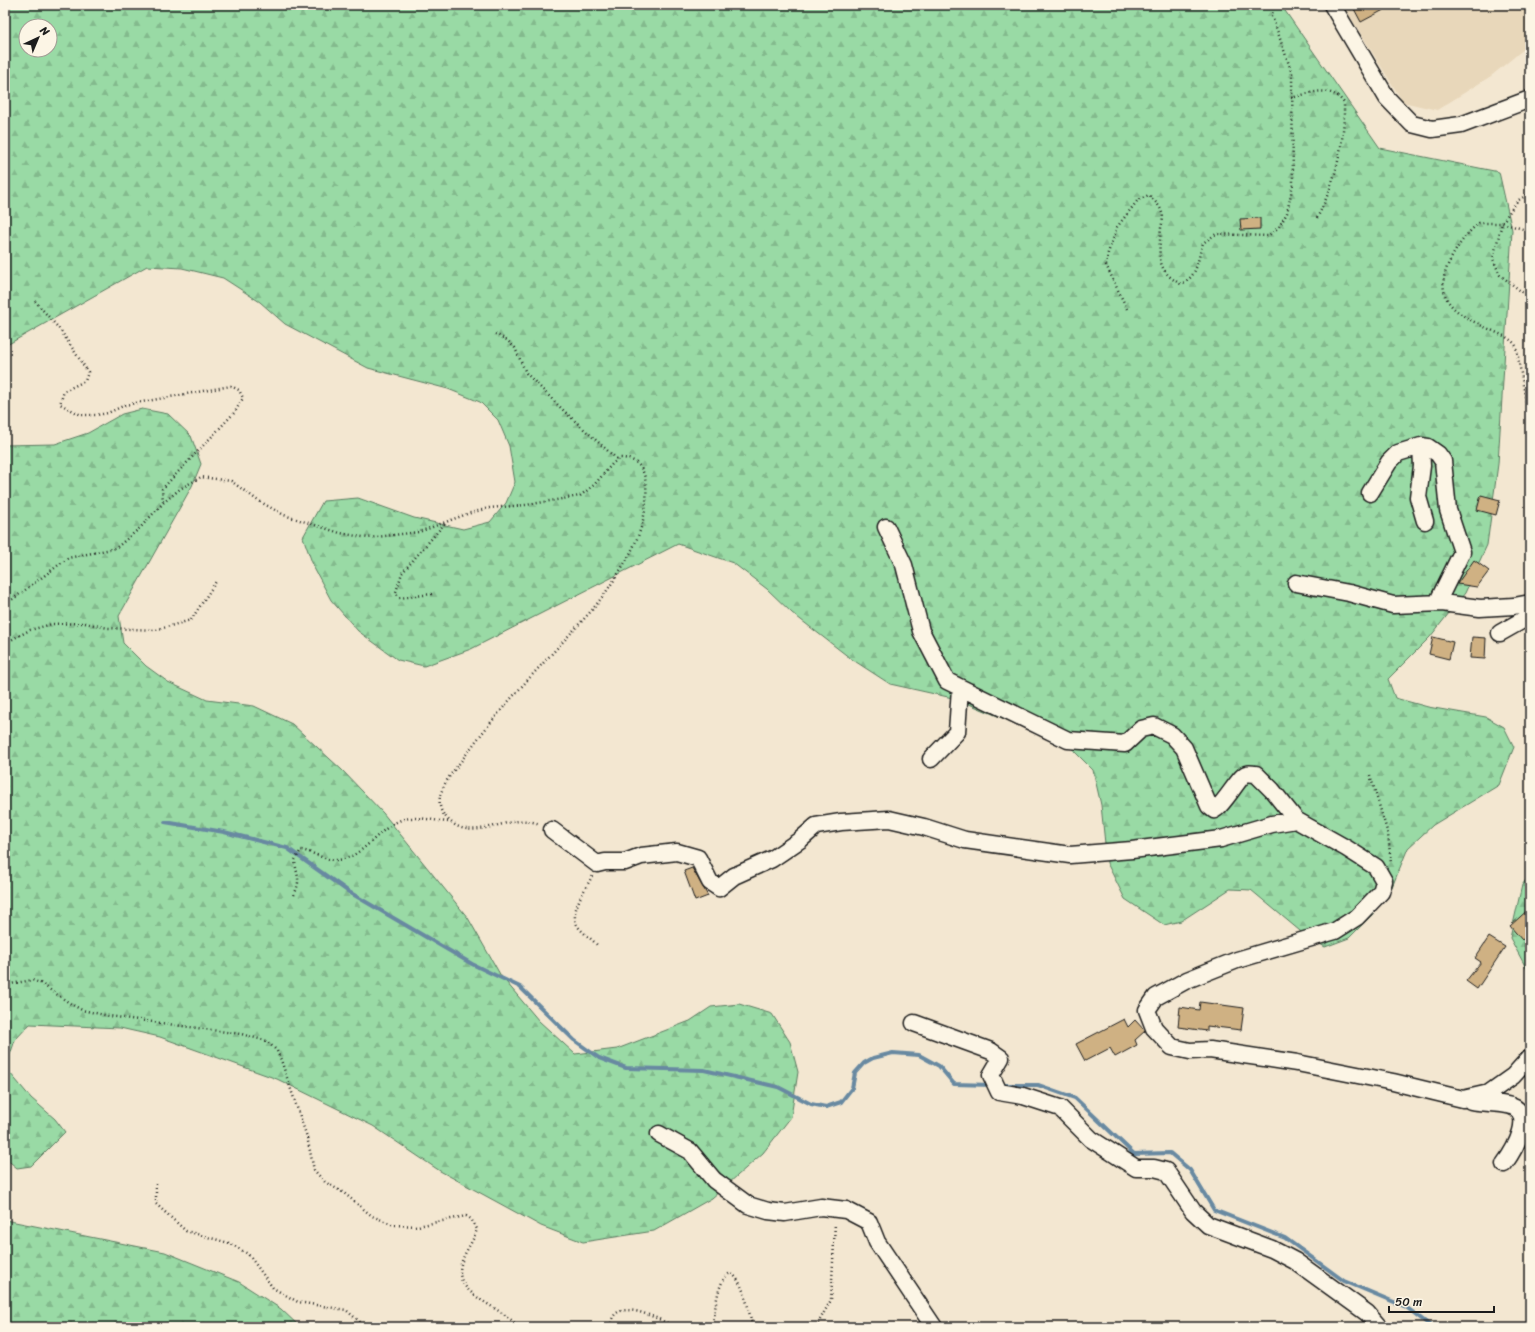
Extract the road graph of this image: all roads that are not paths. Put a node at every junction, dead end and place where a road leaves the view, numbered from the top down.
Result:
1 (1332, 5) edge
2 (1530, 99) edge
3 (1421, 446) junction
4 (1370, 493) dead end
5 (1425, 521) dead end
6 (886, 527) dead end
7 (1296, 583) dead end
8 (1438, 603) junction
9 (1530, 603) edge
10 (1530, 616) edge
11 (1500, 633) dead end
12 (960, 688) junction
13 (932, 759) dead end
14 (1296, 820) junction
15 (552, 830) road end
16 (914, 1023) dead end
17 (1530, 1057) edge
18 (1463, 1099) junction
19 (1528, 1116) edge
20 (659, 1134) dead end
21 (1504, 1164) dead end
22 (934, 1327) edge
23 (1379, 1327) edge

1 - 2 street
3 - 4 street
3 - 5 street
3 - 8 street
6 - 12 street
7 - 8 street
8 - 9 street
10 - 11 street
12 - 13 street
12 - 14 street
14 - 15 street
14 - 18 street
16 - 23 street
17 - 18 street
18 - 19 street
19 - 21 street
20 - 22 street

